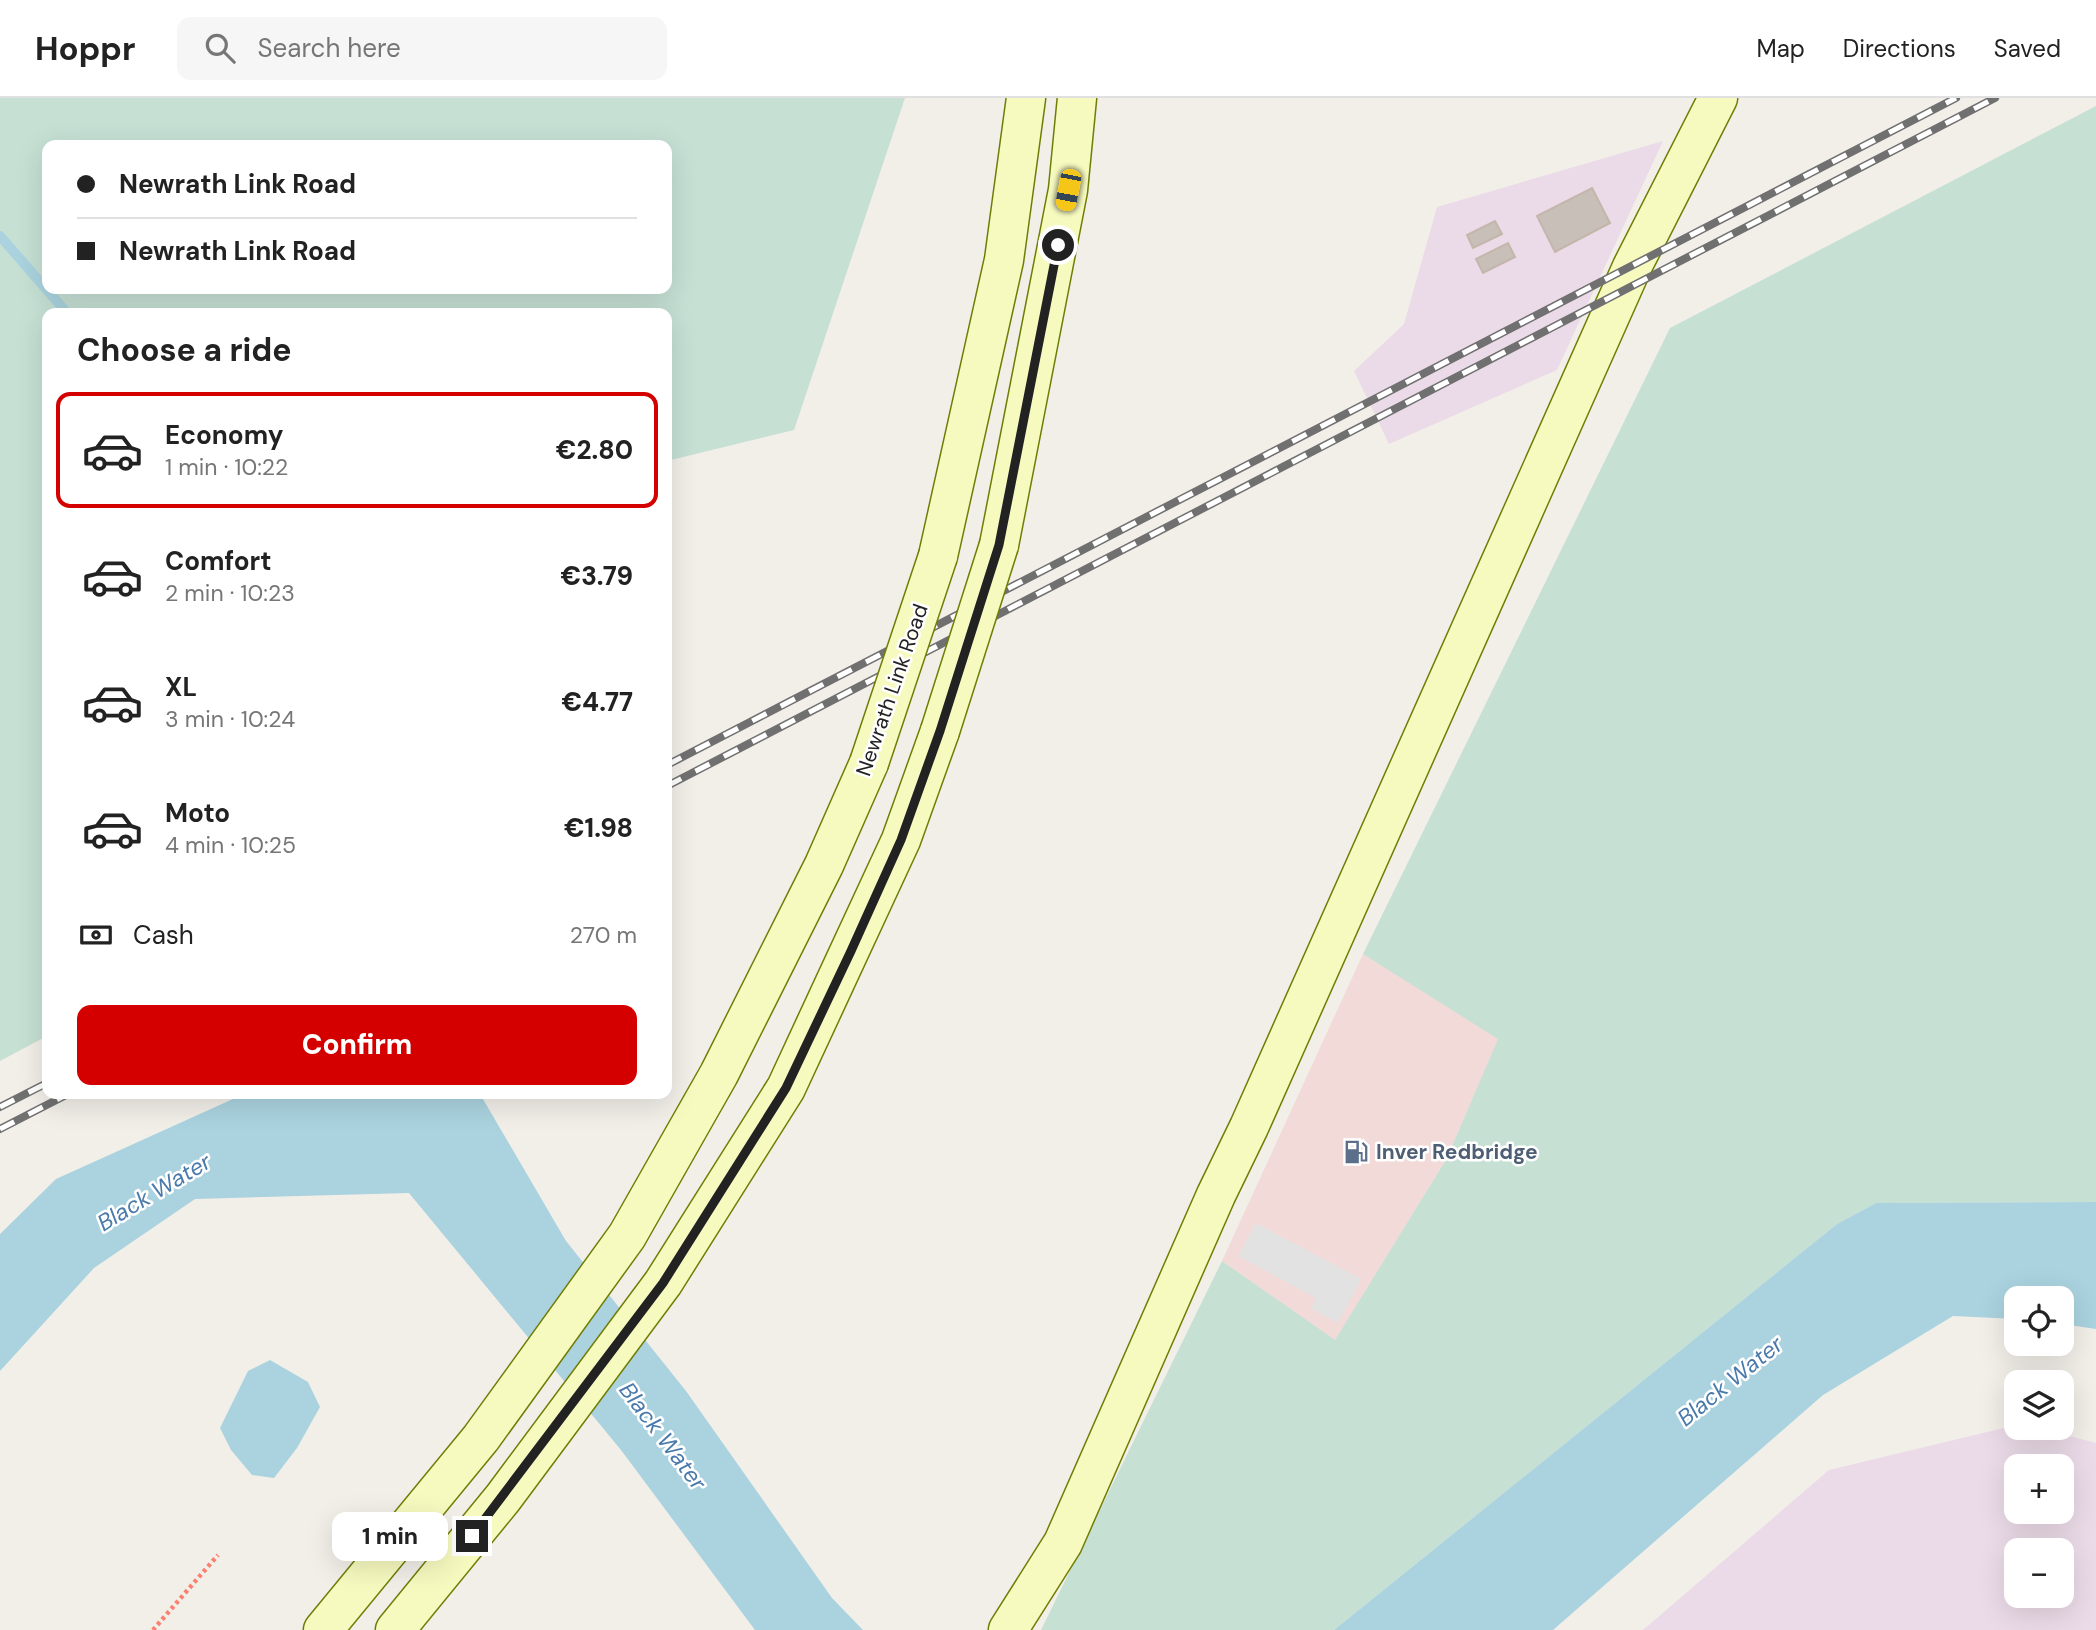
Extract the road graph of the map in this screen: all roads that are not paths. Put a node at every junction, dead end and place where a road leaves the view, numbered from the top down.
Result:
1 (1026, 98) edge
2 (1077, 98) edge
3 (1718, 98) edge
4 (323, 1630) edge
5 (395, 1630) edge
6 (1008, 1630) edge

1 - 4 main road, Newrath Link Road, bridge
2 - 5 main road, bridge
3 - 6 main road

